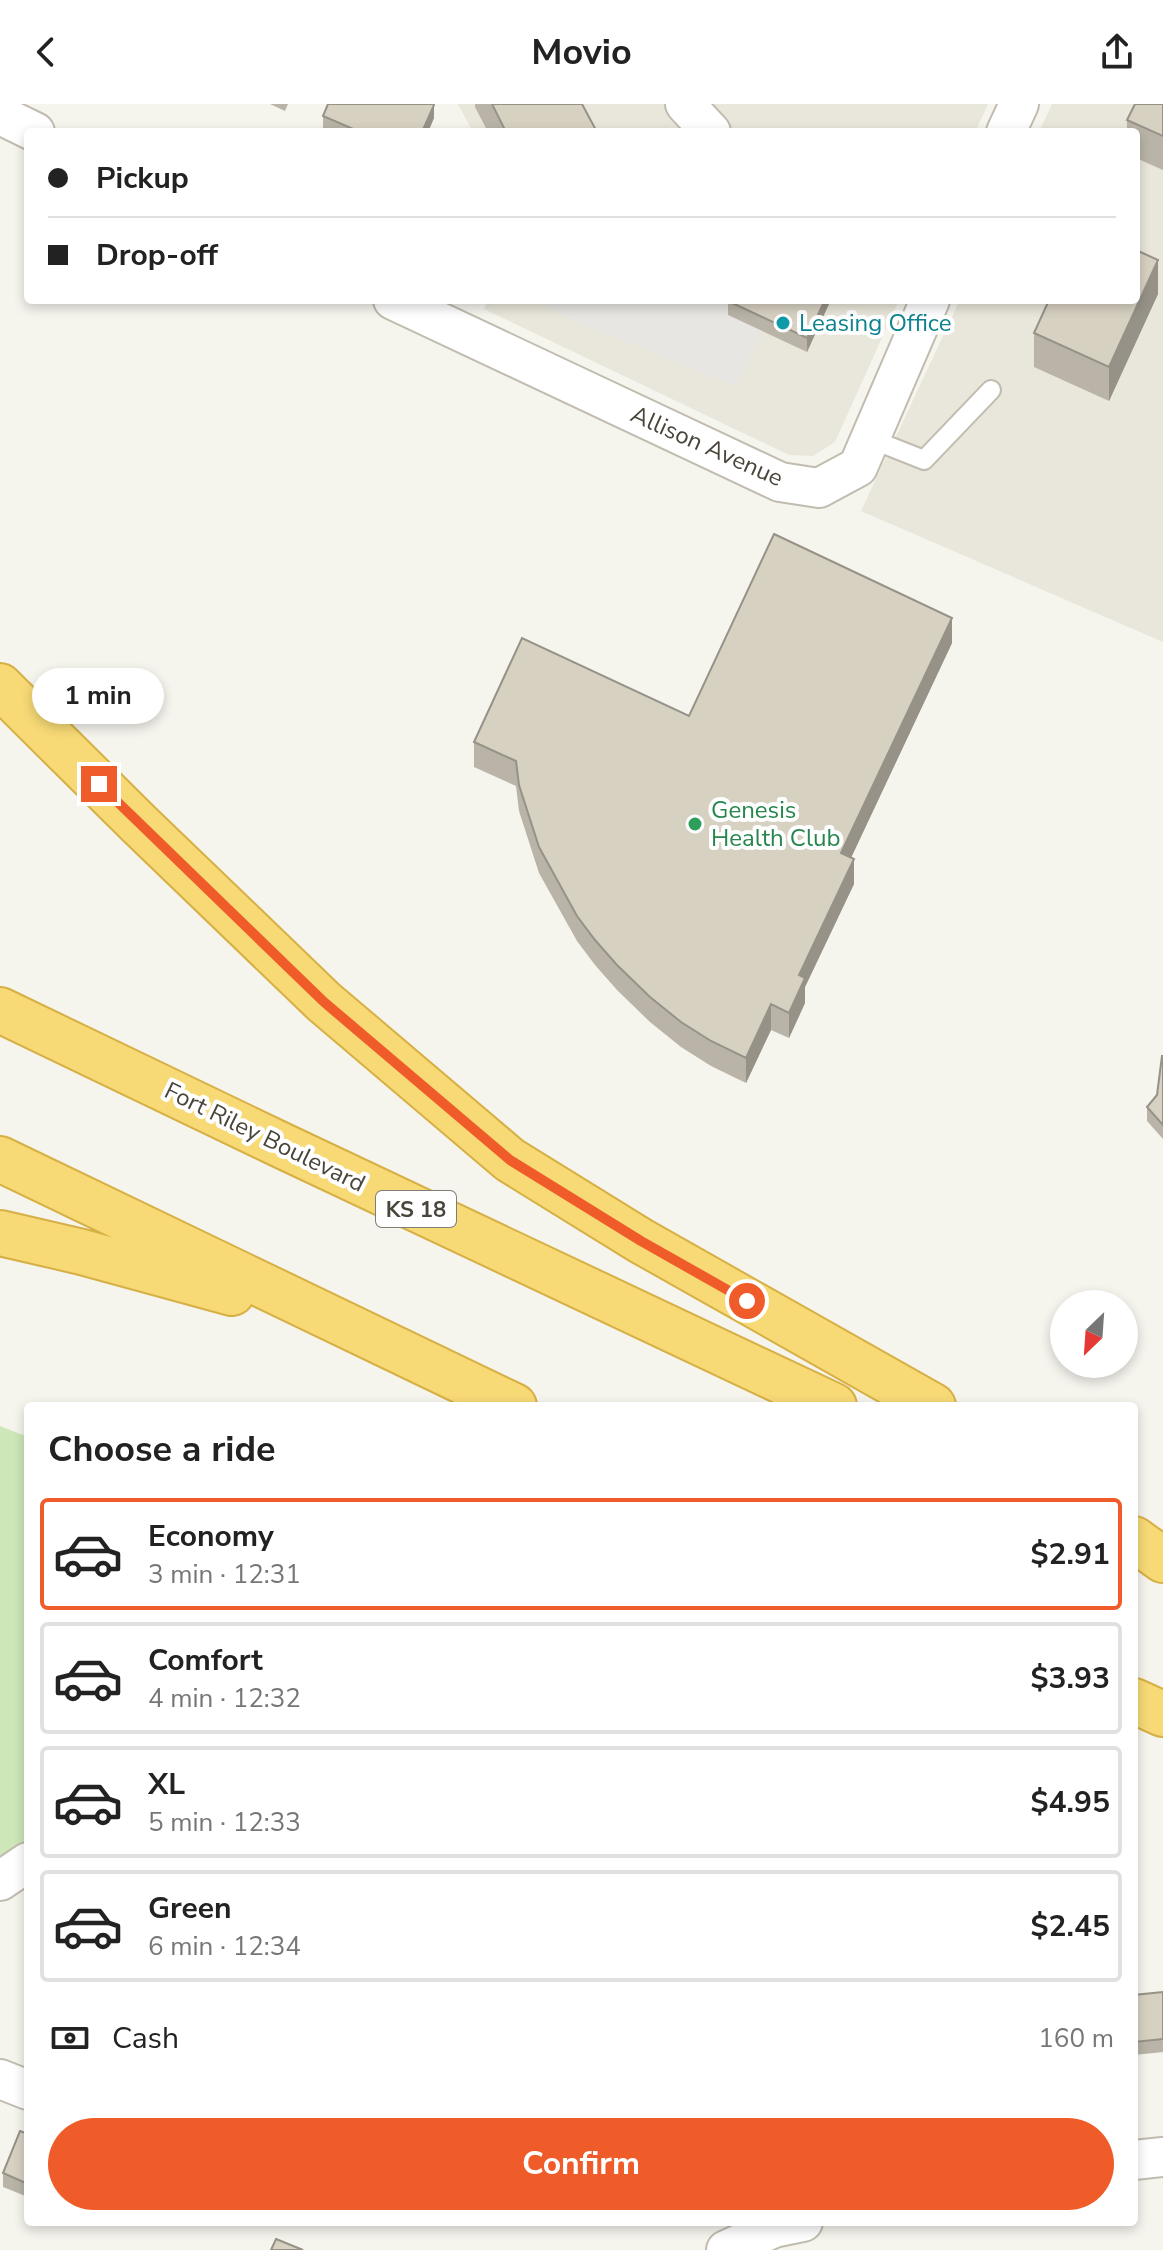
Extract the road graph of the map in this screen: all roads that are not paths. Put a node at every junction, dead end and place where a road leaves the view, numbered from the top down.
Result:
1 (685, 104) edge
2 (1019, 104) edge
3 (0, 115) edge
4 (27, 128) edge
5 (707, 128) edge
6 (1008, 128) edge
7 (402, 304) edge
8 (928, 304) edge
9 (991, 390) dead end
10 (871, 439) junction
11 (0, 686) edge
12 (0, 1010) edge
13 (0, 1159) edge
14 (0, 1233) edge
15 (338, 1323) junction
16 (506, 1402) edge
17 (826, 1402) edge
18 (926, 1402) edge
19 (1138, 1542) edge
20 (1138, 1549) edge
21 (1163, 1560) edge
22 (1138, 1703) edge
23 (1163, 1714) edge
24 (24, 1865) edge
25 (0, 1881) edge
26 (0, 2079) edge
27 (24, 2088) edge
28 (1163, 2157) edge
29 (1138, 2160) edge
30 (784, 2226) edge
31 (726, 2250) edge

1 - 5 street
2 - 6 street
3 - 4 street
7 - 10 street, Allison Avenue
8 - 10 street, Allison Avenue
9 - 10 lane
11 - 18 highway
12 - 17 highway, Fort Riley Boulevard / KS 18
13 - 15 highway
14 - 15 highway
15 - 16 highway
19 - 21 highway
20 - 21 highway
22 - 23 highway
24 - 25 street
26 - 27 street
28 - 29 street
30 - 31 street

